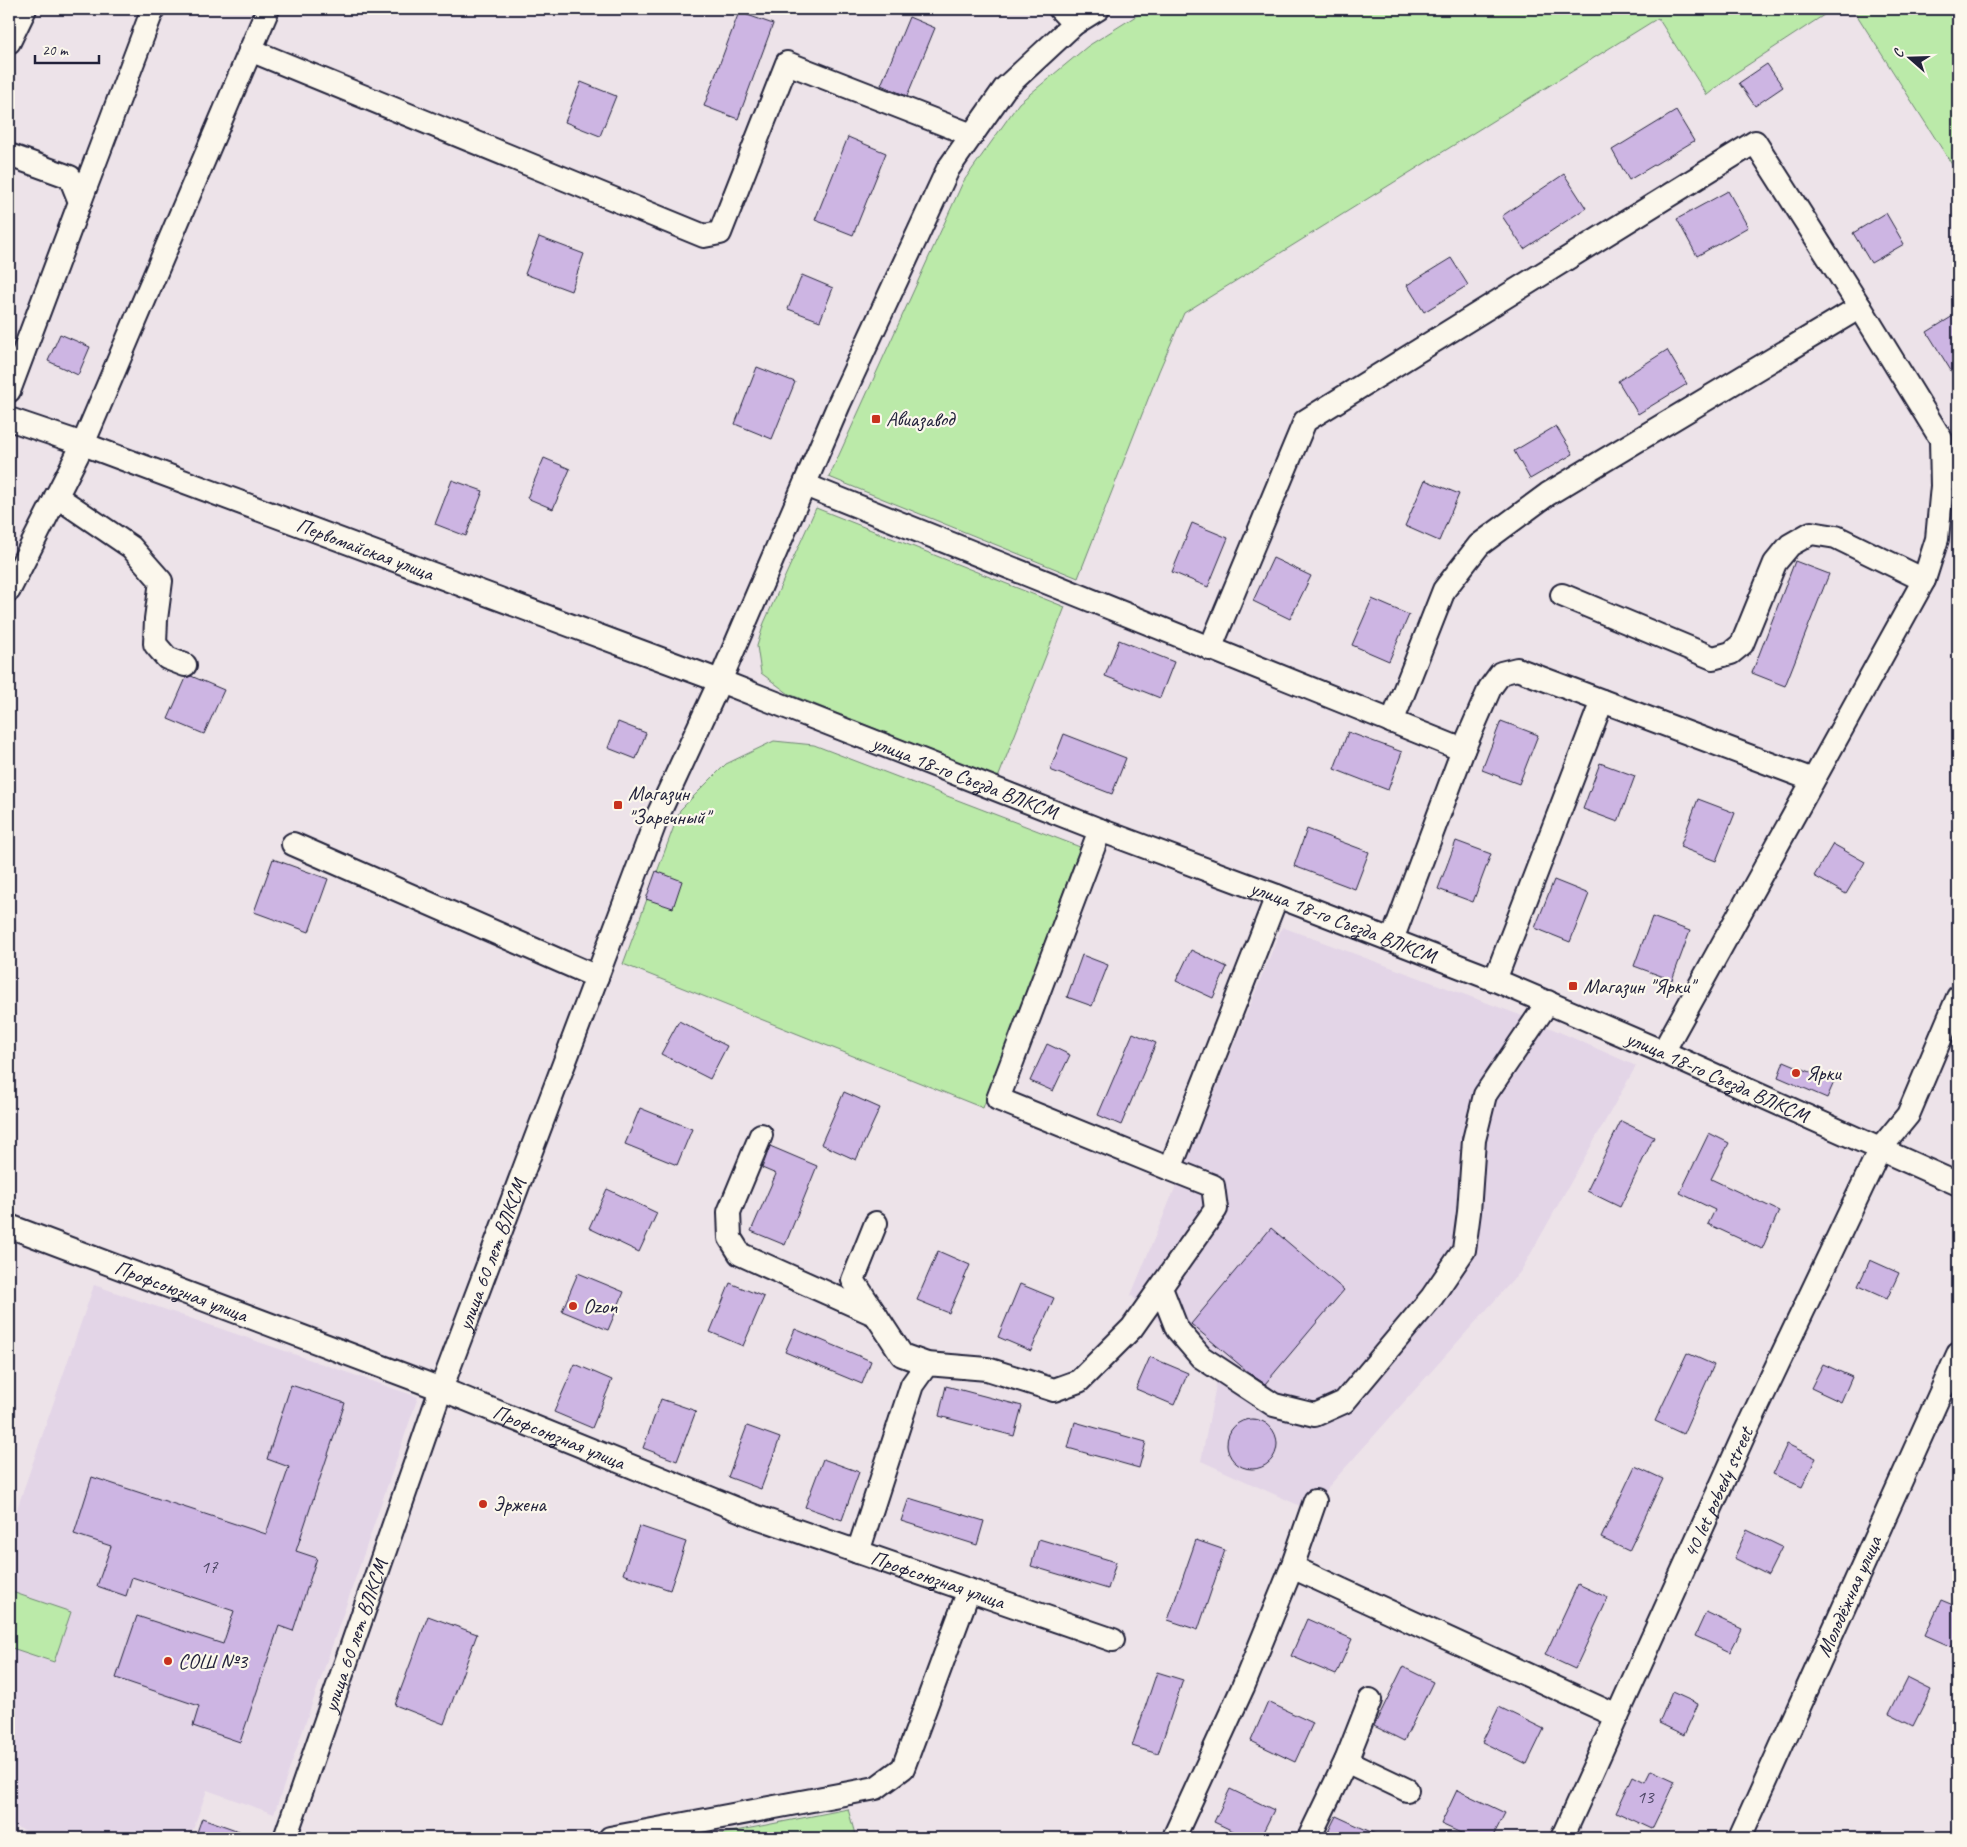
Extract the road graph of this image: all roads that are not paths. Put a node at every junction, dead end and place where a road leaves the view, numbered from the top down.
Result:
1 (25, 9) edge
2 (153, 9) edge
3 (268, 9) edge
4 (1098, 9) edge
5 (1067, 16) edge
6 (9, 42) edge
7 (250, 50) junction
8 (972, 135) junction
9 (9, 155) edge
10 (80, 202) junction
11 (1860, 307) junction
12 (9, 391) edge
13 (9, 419) edge
14 (83, 444) junction
15 (805, 485) junction
16 (56, 496) junction
17 (1924, 580) junction
18 (9, 590) edge
19 (1562, 596) dead end
20 (1210, 649) junction
21 (185, 665) dead end
22 (720, 681) junction
23 (1602, 701) junction
24 (1392, 722) junction
25 (1463, 750) junction
26 (1813, 780) junction
27 (1100, 830) junction
28 (293, 844) dead end
29 (1277, 896) junction
30 (1392, 940) junction
31 (597, 977) junction
32 (1495, 980) junction
33 (1958, 997) edge
34 (1548, 1002) junction
35 (1663, 1052) junction
36 (761, 1135) dead end
37 (1880, 1149) junction
38 (1170, 1169) junction
39 (1958, 1184) edge
40 (876, 1223) dead end
41 (9, 1226) edge
42 (1160, 1288) junction
43 (876, 1316) junction
44 (1958, 1354) edge
45 (927, 1364) junction
46 (441, 1389) junction
47 (1315, 1501) dead end
48 (858, 1552) junction
49 (1292, 1567) junction
50 (969, 1590) junction
51 (1112, 1640) dead end
52 (1370, 1700) dead end
53 (1617, 1716) junction
54 (1346, 1761) junction
55 (1407, 1790) dead end
56 (1176, 1837) edge
57 (286, 1838) edge
58 (610, 1838) edge
59 (1309, 1838) edge
60 (1562, 1838) edge
61 (1740, 1838) edge

1 - 6 street
2 - 10 street
3 - 7 street
4 - 5 street, улица 60 лет ВЛКСМ
5 - 8 street, улица 60 лет ВЛКСМ
7 - 8 street
7 - 14 street
8 - 15 street, улица 60 лет ВЛКСМ
9 - 10 street
10 - 12 street
11 - 17 street
11 - 20 street
11 - 24 street
13 - 14 street, Первомайская улица
14 - 16 street
14 - 22 street, Первомайская улица
15 - 20 street
15 - 22 street, улица 60 лет ВЛКСМ
16 - 18 street
16 - 21 street
17 - 19 street
17 - 26 street
20 - 24 street
22 - 27 street, улица 18-го Съезда ВЛКСМ
22 - 31 street, улица 60 лет ВЛКСМ
23 - 25 street
23 - 26 street
23 - 32 street
24 - 25 street
25 - 30 street
26 - 35 street
27 - 29 street, улица 18-го Съезда ВЛКСМ
27 - 38 street
28 - 31 street
29 - 30 street, улица 18-го Съезда ВЛКСМ
29 - 38 street
30 - 32 street, улица 18-го Съезда ВЛКСМ
31 - 46 street, улица 60 лет ВЛКСМ
32 - 34 street, улица 18-го Съезда ВЛКСМ
33 - 37 street, 40 let pobedy street
34 - 35 street, улица 18-го Съезда ВЛКСМ
34 - 42 street
35 - 37 street, улица 18-го Съезда ВЛКСМ
36 - 43 street
37 - 39 street, улица 18-го Съезда ВЛКСМ
37 - 53 street, 40 let pobedy street
38 - 42 street
40 - 43 street
41 - 46 street, Профсоюзная улица
42 - 45 street
43 - 45 street
44 - 61 street, Молодёжная улица
45 - 48 street
46 - 48 street, Профсоюзная улица
46 - 57 street, улица 60 лет ВЛКСМ
47 - 49 street
48 - 50 street, Профсоюзная улица
49 - 53 street
49 - 56 street
50 - 51 street, Профсоюзная улица
50 - 58 street
52 - 54 street
53 - 60 street, 40 let pobedy street
54 - 55 street
54 - 59 street

